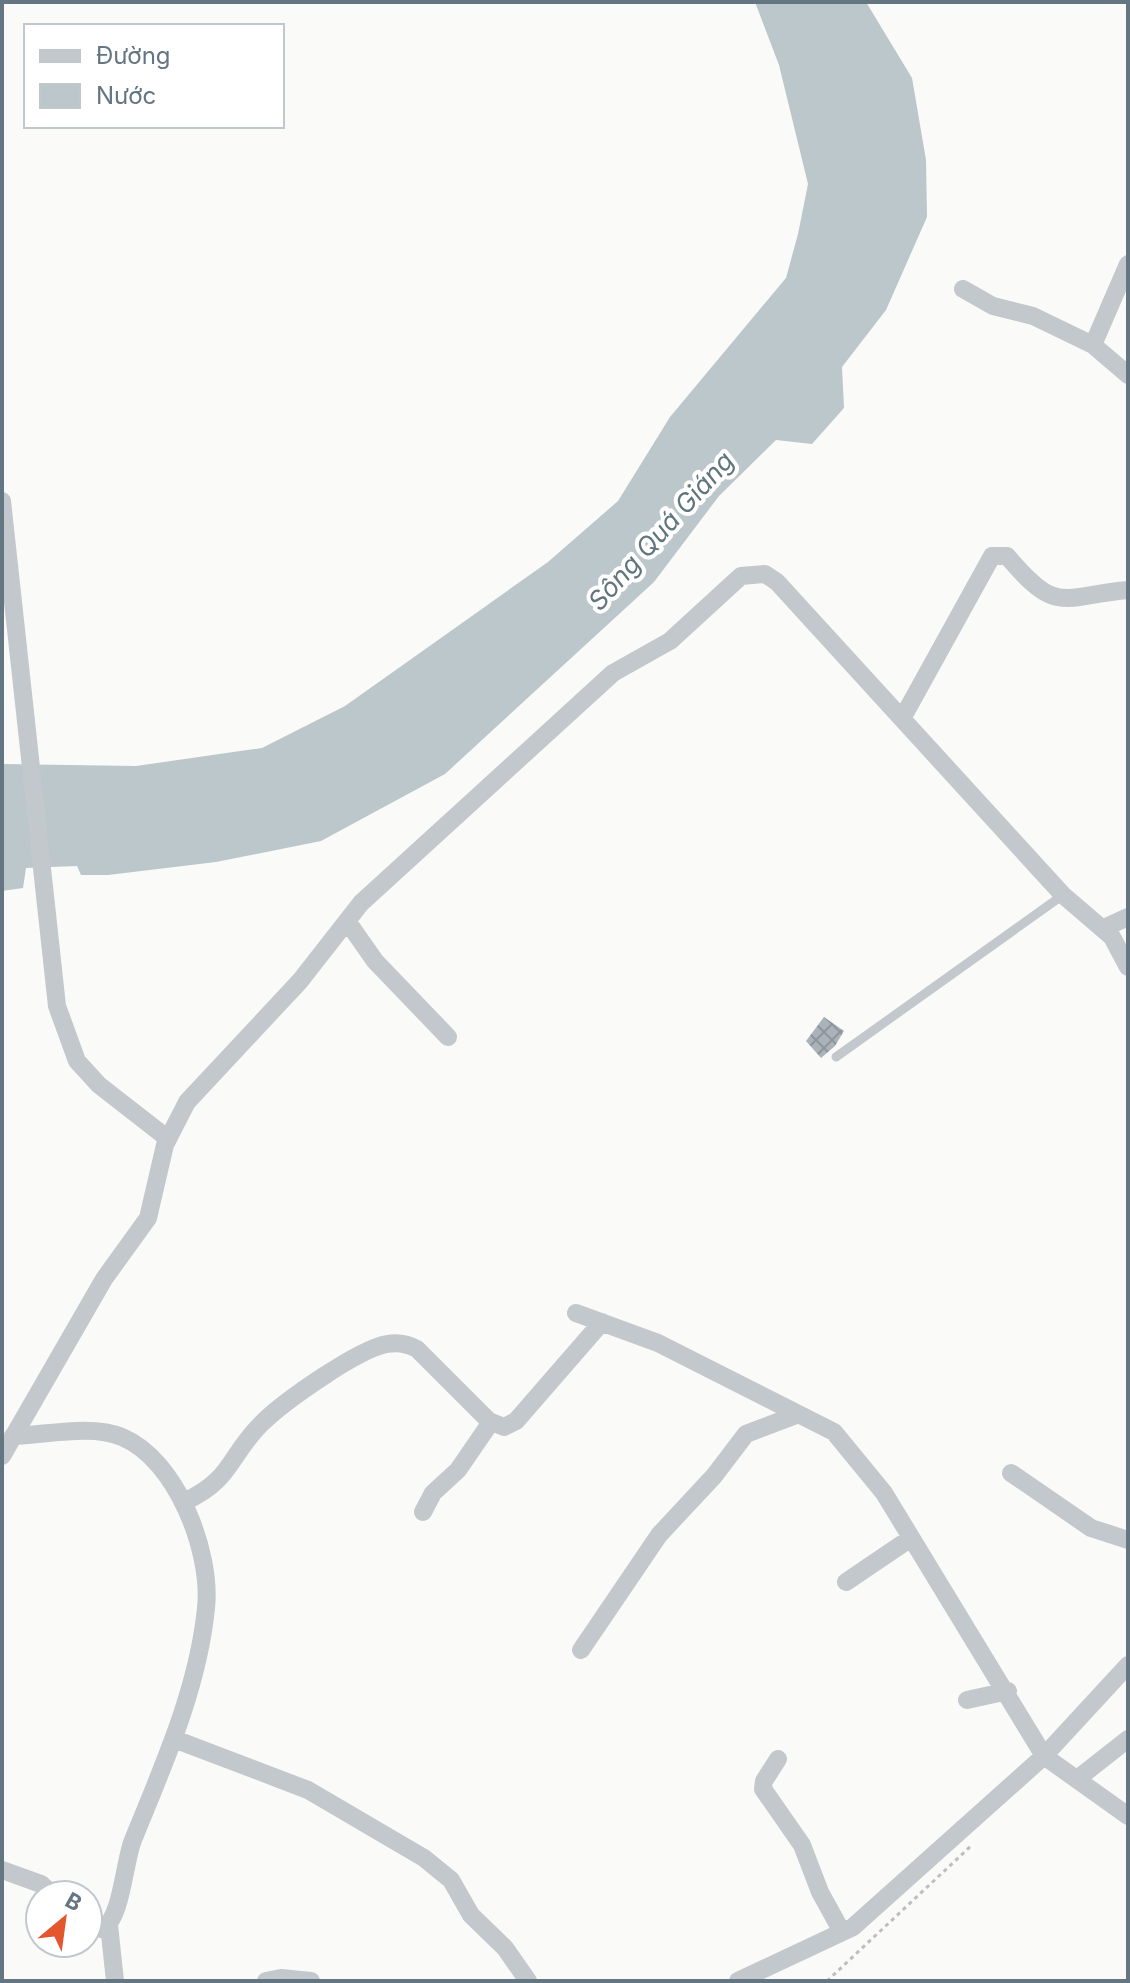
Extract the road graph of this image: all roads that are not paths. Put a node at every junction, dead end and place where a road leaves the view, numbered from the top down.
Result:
1 (1128, 264) edge
2 (963, 289) dead end
3 (1093, 345) junction
4 (1128, 375) edge
5 (2, 501) edge
6 (1128, 590) edge
7 (903, 717) junction
8 (1063, 895) junction
9 (1128, 917) edge
10 (347, 921) junction
11 (1104, 928) junction
12 (1128, 967) edge
13 (448, 1037) dead end
14 (836, 1057) dead end
15 (167, 1138) junction
16 (576, 1313) dead end
17 (602, 1322) junction
18 (796, 1415) junction
19 (491, 1422) junction
20 (13, 1436) junction
21 (2, 1456) edge
22 (1011, 1473) dead end
23 (184, 1502) junction
24 (423, 1512) dead end
25 (911, 1538) junction
26 (1128, 1540) edge
27 (846, 1582) dead end
28 (581, 1650) dead end
29 (1128, 1665) edge
30 (1008, 1691) junction
31 (967, 1700) dead end
32 (174, 1739) junction
33 (1128, 1739) edge
34 (1044, 1756) junction
35 (778, 1759) dead end
36 (1077, 1779) junction
37 (1128, 1816) edge
38 (2, 1870) edge
39 (27, 1879) edge
40 (109, 1925) junction
41 (104, 1928) edge
42 (842, 1932) junction
43 (115, 1981) edge
44 (266, 1981) edge
45 (311, 1981) edge
46 (528, 1981) edge
47 (738, 1981) edge

1 - 3 street
2 - 3 street
3 - 4 street
5 - 15 street
6 - 7 street
7 - 8 street
7 - 10 street
8 - 11 street
8 - 14 lane
9 - 11 street
10 - 13 street
10 - 15 street
11 - 12 street
15 - 20 street
16 - 17 street
17 - 18 street
17 - 19 street
18 - 25 street
18 - 28 street
19 - 23 street
19 - 24 street
20 - 21 street
20 - 23 street
22 - 26 street
23 - 32 street
25 - 27 street
25 - 30 street
29 - 34 street
30 - 31 street
30 - 34 street
32 - 40 street
32 - 46 street
33 - 36 street
34 - 36 street
34 - 42 street
35 - 42 street
36 - 37 street
38 - 39 street
40 - 41 street
40 - 43 street
42 - 47 street
44 - 45 street

